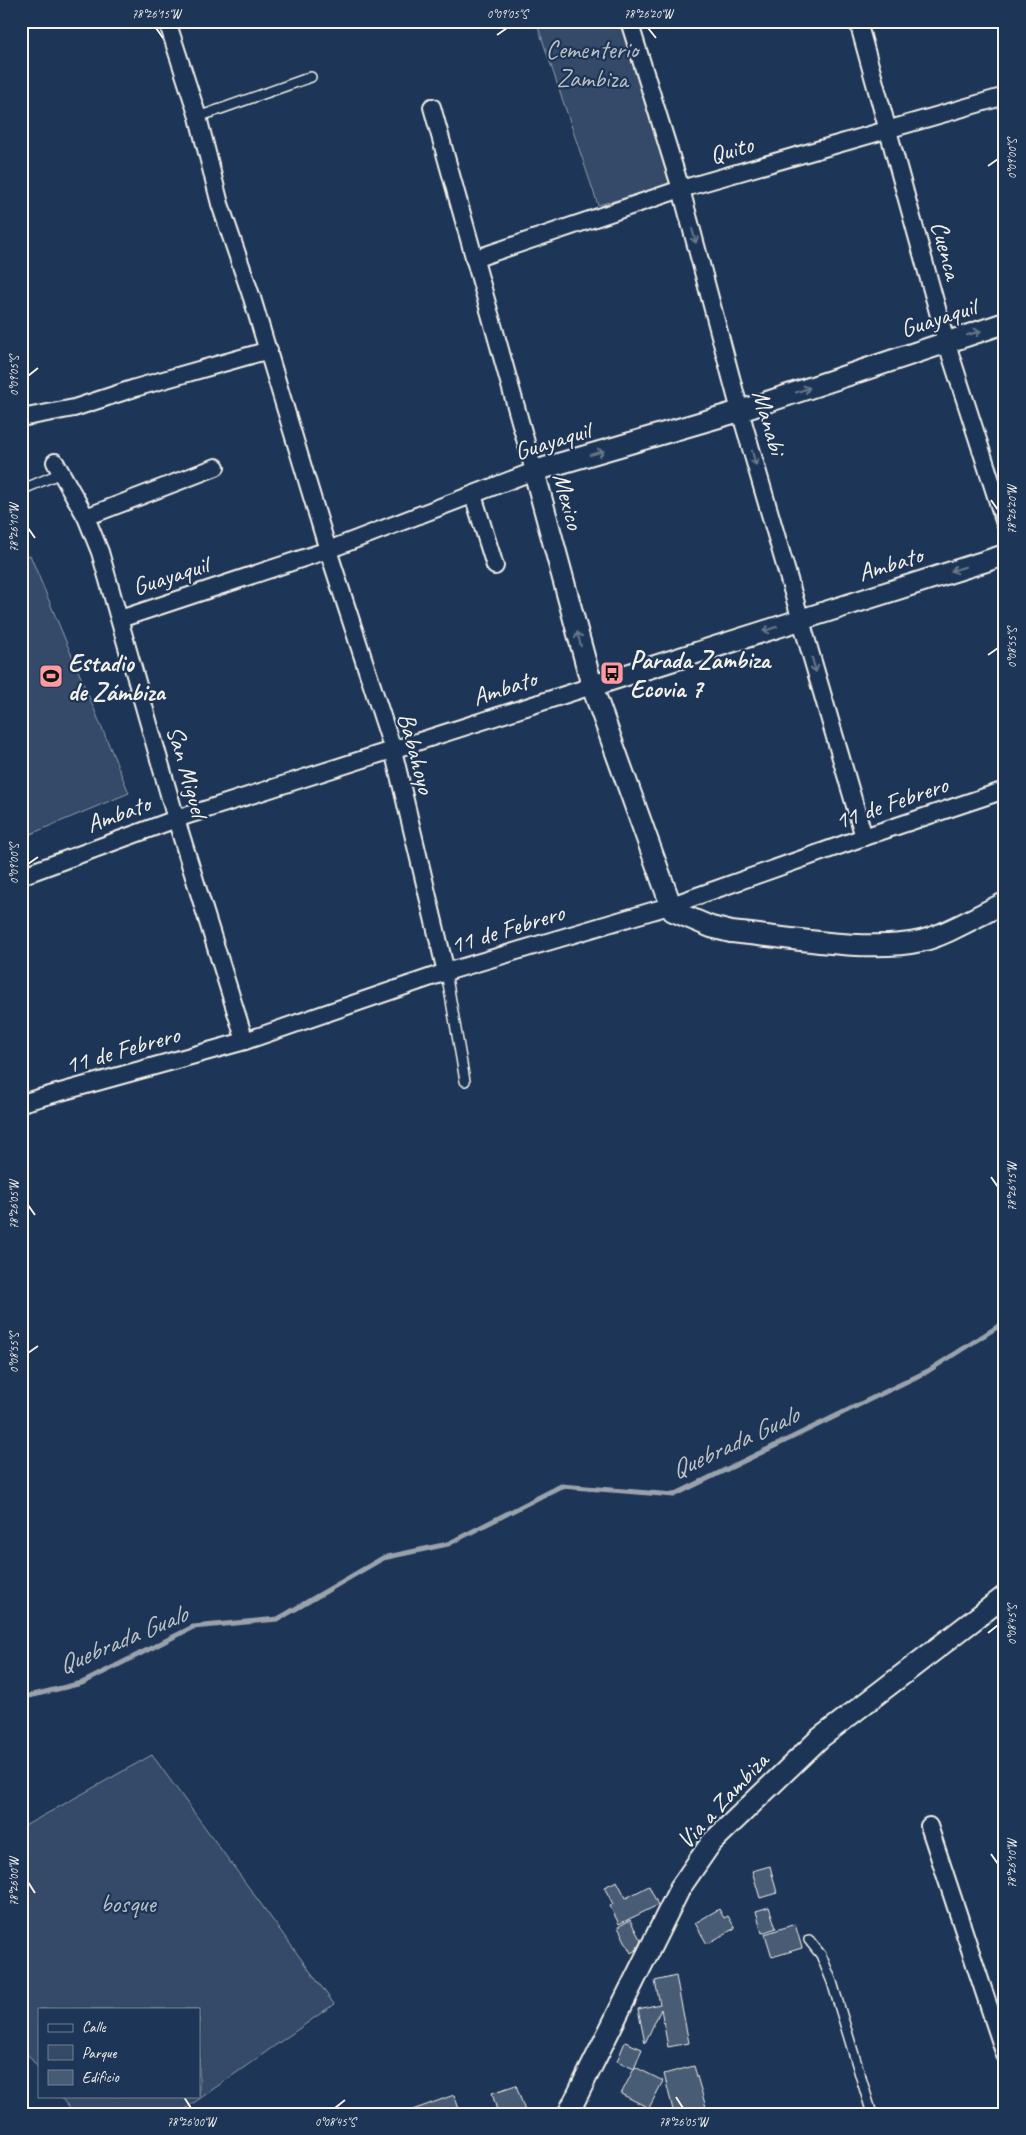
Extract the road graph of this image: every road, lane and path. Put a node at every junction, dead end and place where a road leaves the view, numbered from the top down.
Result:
1 (167, 21) edge
2 (629, 21) edge
3 (860, 29) dead end
4 (311, 77) dead end
5 (1005, 96) edge
6 (432, 107) dead end
7 (198, 117) junction
8 (888, 131) junction
9 (681, 189) junction
10 (474, 259) junction
11 (1005, 323) edge
12 (946, 341) junction
13 (269, 350) junction
14 (740, 411) junction
15 (21, 418) edge
16 (58, 467) joint
17 (216, 467) dead end
18 (534, 472) junction
19 (21, 490) edge
20 (473, 495) junction
21 (86, 517) junction
22 (1005, 524) edge
23 (328, 550) junction
24 (1005, 555) edge
25 (495, 566) dead end
26 (801, 618) junction
27 (120, 619) junction
28 (592, 686) junction
29 (393, 750) junction
30 (1005, 790) edge
31 (176, 819) junction
32 (864, 837) junction
33 (21, 876) edge
34 (1005, 903) edge
35 (669, 906) junction
36 (446, 972) junction
37 (245, 1041) junction
38 (465, 1081) dead end
39 (21, 1103) edge
40 (1005, 1596) edge
41 (929, 1826) dead end
42 (809, 1940) dead end
43 (1001, 2026) edge
44 (1005, 2055) edge
45 (568, 2114) edge
46 (872, 2114) edge

1 - 7 street, Babahoyo
2 - 9 street, Manabi
3 - 8 street, Cuenca
4 - 7 lane
5 - 8 street, Quito
6 - 10 street, Mexico
7 - 13 street, Babahoyo
8 - 9 street, Quito
8 - 12 street, Cuenca
9 - 10 street, Quito
9 -> 14 street, Manabi
10 - 18 street, Mexico
12 -> 11 street, Guayaquil
14 -> 12 street, Guayaquil
12 - 22 street, Cuenca
13 - 15 street
13 - 23 street, Babahoyo
18 -> 14 street, Guayaquil
14 -> 26 street, Manabi
16 - 19 lane
16 - 21 street, San Miguel
17 - 21 street
18 - 20 street, Guayaquil
28 -> 18 street, Mexico
20 - 23 street, Guayaquil
20 - 25 street
21 - 27 street, San Miguel
23 - 27 street, Guayaquil
23 - 29 street, Babahoyo
24 -> 26 street, Ambato
26 -> 28 street, Ambato
26 -> 32 street, Manabi
27 - 31 street, San Miguel
28 - 29 street, Ambato
28 - 35 street, Mexico
29 - 31 street, Ambato
29 - 36 street, Babahoyo
30 - 32 street, 11 de Febrero
31 - 33 street, Ambato
31 - 37 street, San Miguel
32 - 35 street, 11 de Febrero
34 - 35 street
35 - 36 street, 11 de Febrero
36 - 37 street, 11 de Febrero
36 - 38 lane
37 - 39 street, 11 de Febrero
40 - 45 street, Via a Zambiza
41 - 43 street
42 - 46 lane
43 - 44 street

